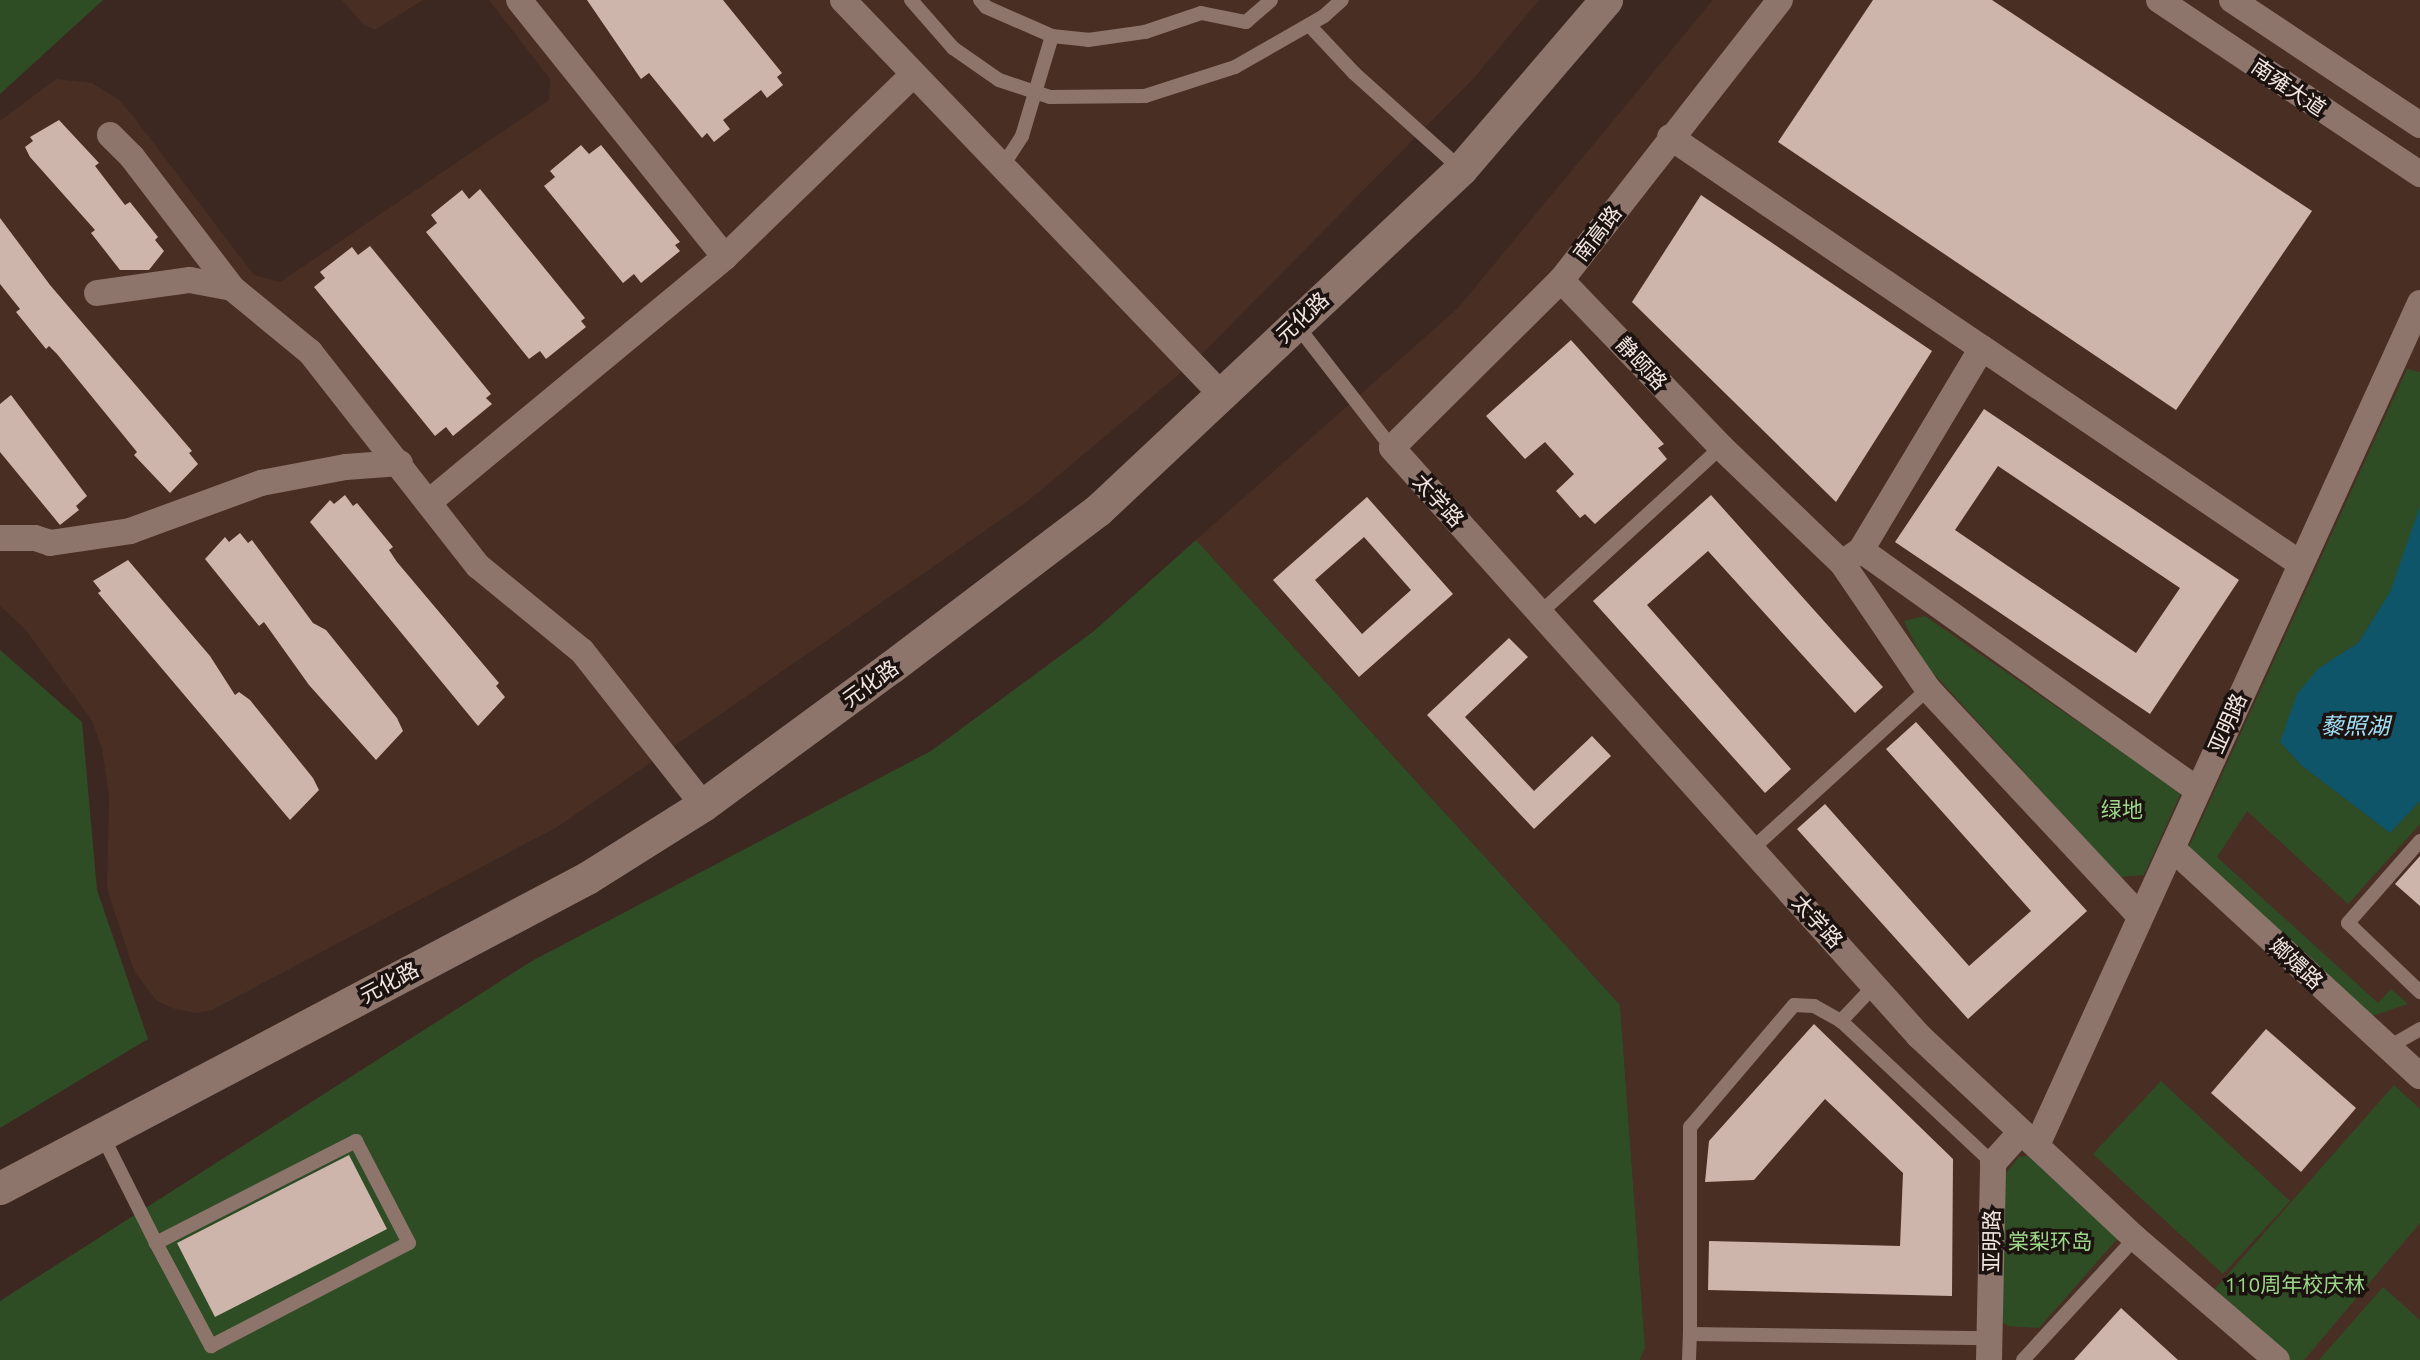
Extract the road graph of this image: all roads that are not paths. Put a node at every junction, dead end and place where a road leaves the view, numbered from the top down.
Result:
1 (519, 0) edge
2 (843, 0) edge
3 (911, 0) edge
4 (980, 0) edge
5 (1271, 0) edge
6 (1342, 0) edge
7 (1606, 0) edge
8 (1780, 0) edge
9 (2159, 0) edge
10 (2232, 0) edge
11 (1310, 25) junction
12 (1052, 36) junction
13 (913, 75) junction
14 (1034, 92) junction
15 (2420, 125) edge
16 (110, 135) dead end
17 (1671, 137) junction
18 (1002, 167) junction
19 (1461, 169) junction
20 (2420, 174) edge
21 (725, 257) junction
22 (1561, 280) junction
23 (232, 288) junction
24 (97, 293) dead end
25 (2420, 303) edge
26 (1295, 323) junction
27 (1982, 348) junction
28 (1221, 394) junction
29 (1721, 447) junction
30 (1392, 448) junction
31 (400, 463) junction
32 (429, 502) junction
33 (0, 537) edge
34 (1851, 557) junction
35 (2300, 563) junction
36 (1540, 613) junction
37 (1928, 689) junction
38 (2198, 790) junction
39 (703, 805) junction
40 (2420, 841) edge
41 (1752, 849) junction
42 (2174, 850) junction
43 (2139, 915) junction
44 (1875, 985) junction
45 (2420, 992) edge
46 (1841, 1021) junction
47 (2420, 1029) edge
48 (2389, 1047) junction
49 (2420, 1076) edge
50 (101, 1133) junction
51 (2028, 1139) junction
52 (1993, 1163) junction
53 (0, 1188) edge
54 (2135, 1238) junction
55 (156, 1243) junction
56 (1690, 1334) junction
57 (1989, 1349) edge
58 (1689, 1360) edge
59 (2023, 1360) edge
60 (2277, 1360) edge

1 - 21 street
2 - 13 street
3 - 14 lane
4 - 12 lane
5 - 12 lane
6 - 11 lane
7 - 19 street, 元化路
8 - 17 street, 南高路
9 - 20 street, 南雍大道
10 - 15 street, 南雍大道
11 - 14 lane
11 - 19 lane
12 - 14 lane
13 - 18 street
13 - 21 street
14 - 18 lane
16 - 23 street
17 - 22 street, 南高路
17 - 27 street
18 - 28 street
19 - 26 street, 元化路
21 - 32 street
22 - 29 street, 静颐路
22 - 30 street, 南高路
23 - 24 street
23 - 31 street
25 - 35 street, 亚明路
26 - 28 street, 元化路
26 - 30 lane
27 - 34 street
27 - 35 street
28 - 39 street, 元化路
29 - 34 street, 静颐路
29 - 36 lane
30 - 36 street, 太学路
31 - 32 street
31 - 33 street
32 - 39 street
34 - 37 street
34 - 38 street
35 - 38 street, 亚明路
36 - 41 street, 太学路
37 - 41 lane
37 - 43 street
38 - 42 street, 亚明路
39 - 50 street, 元化路
40 - 45 lane
41 - 44 street, 太学路
42 - 43 street, 亚明路
42 - 48 street, 嫏嬛路
43 - 51 street, 亚明路
44 - 46 lane
44 - 51 street, 太学路
46 - 52 lane
46 - 56 lane
47 - 48 lane
48 - 49 street, 嫏嬛路
50 - 53 street, 元化路
50 - 55 lane
51 - 52 street, 亚明路
51 - 54 street, 太学路
52 - 57 street, 亚明路
54 - 59 lane
54 - 60 street, 太学路
55 - 55 lane
56 - 57 lane
56 - 58 lane

